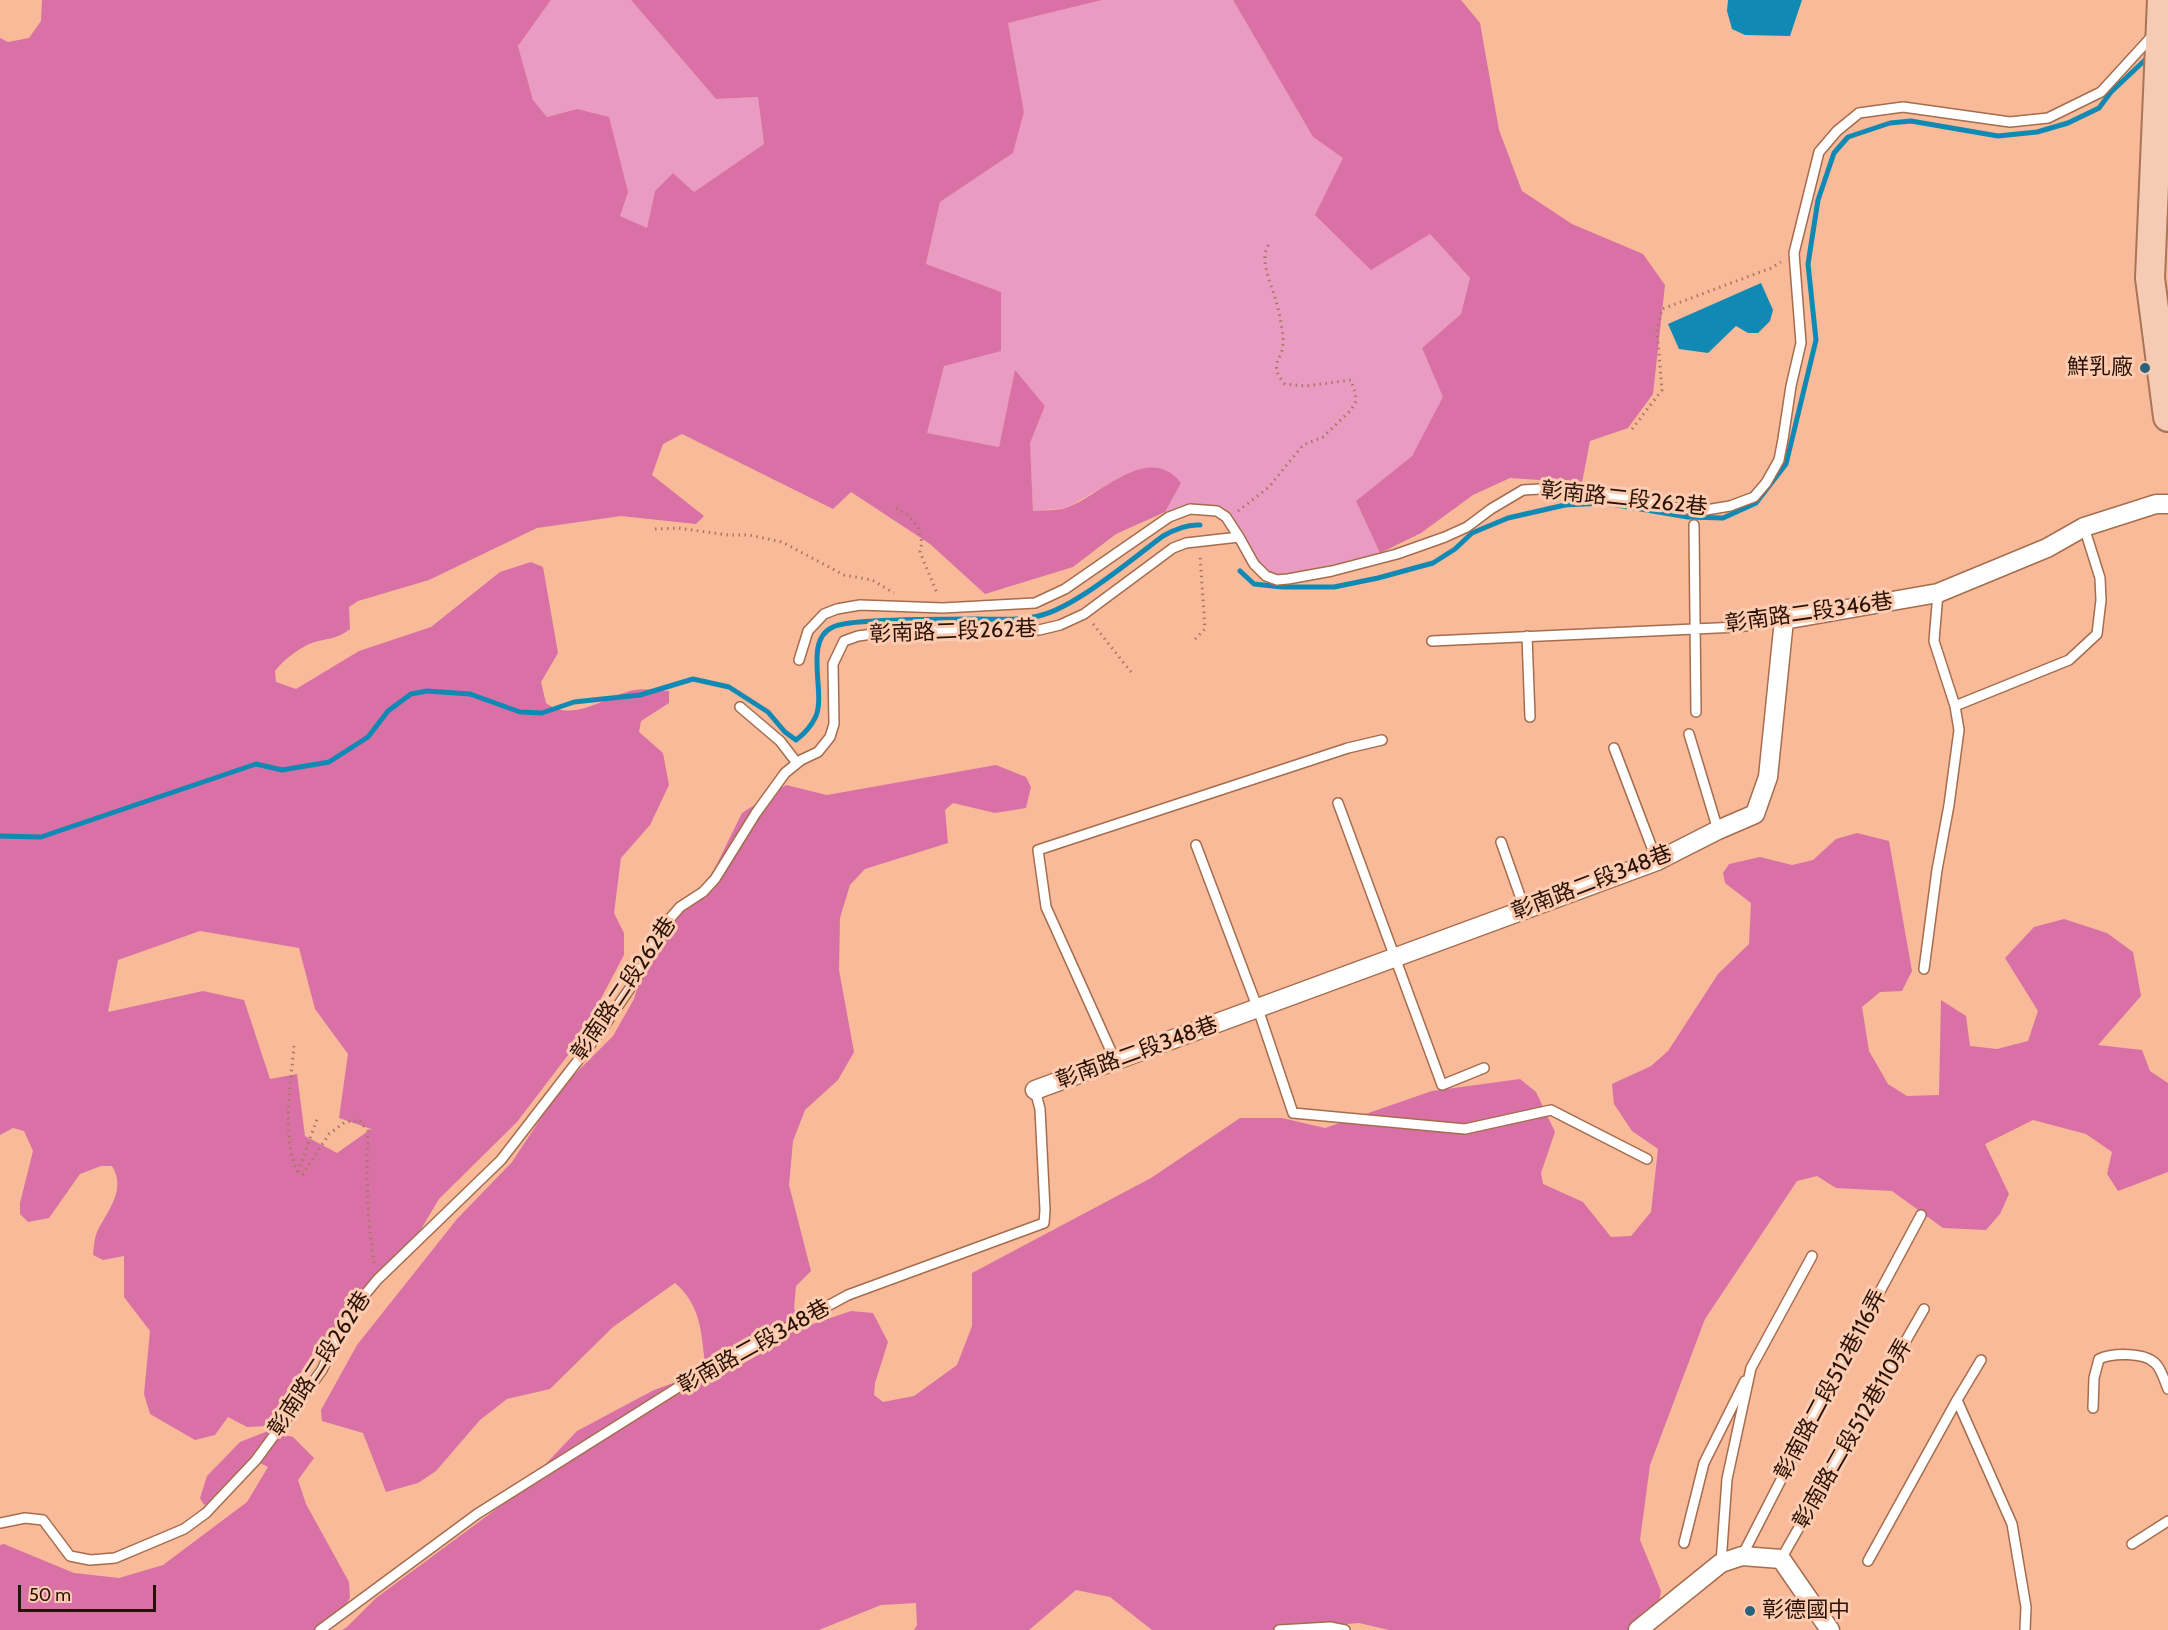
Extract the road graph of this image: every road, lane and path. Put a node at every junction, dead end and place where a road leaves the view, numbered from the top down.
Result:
1 (2163, 19) edge
2 (1270, 242) dead end
3 (1794, 253) junction
4 (2165, 364) edge
5 (2168, 417) edge
6 (1632, 429) dead end
7 (2168, 504) edge
8 (896, 508) dead end
9 (1226, 517) junction
10 (1694, 525) dead end
11 (2084, 527) junction
12 (655, 529) dead end
13 (1239, 537) junction
14 (1200, 542) junction
15 (1938, 593) junction
16 (909, 606) junction
17 (943, 608) junction
18 (1084, 614) junction
19 (1784, 620) junction
20 (1695, 627) junction
21 (1527, 636) junction
22 (1195, 639) dead end
23 (1432, 641) dead end
24 (799, 660) dead end
25 (1131, 672) dead end
26 (1955, 706) junction
27 (740, 707) dead end
28 (1696, 712) dead end
29 (1530, 717) dead end
30 (1689, 734) dead end
31 (1382, 740) dead end
32 (1614, 748) dead end
33 (797, 763) junction
34 (1338, 803) dead end
35 (1718, 830) junction
36 (1500, 842) dead end
37 (1196, 845) dead end
38 (1657, 861) junction
39 (1525, 910) junction
40 (1395, 957) junction
41 (1924, 969) dead end
42 (1258, 1009) junction
43 (294, 1046) dead end
44 (1114, 1060) junction
45 (1484, 1068) dead end
46 (1035, 1090) joint
47 (317, 1119) dead end
48 (1647, 1159) dead end
49 (298, 1172) junction
50 (1921, 1215) dead end
51 (1812, 1256) dead end
52 (377, 1280) junction
53 (1924, 1309) dead end
54 (1981, 1360) dead end
55 (1751, 1368) junction
56 (2168, 1389) edge
57 (1957, 1400) junction
58 (2094, 1408) dead end
59 (2168, 1521) edge
60 (0, 1523) edge
61 (1684, 1543) dead end
62 (2132, 1544) dead end
63 (1742, 1556) junction
64 (1781, 1559) junction
65 (1868, 1561) dead end
66 (1721, 1563) junction
67 (1828, 1629) edge
68 (320, 1630) edge
69 (1279, 1630) edge
70 (1345, 1630) edge
71 (1638, 1630) edge
72 (2025, 1630) edge

1 - 3 lane, 彰南路二段262巷
1 - 4 main road
2 - 9 path
3 - 6 path
3 - 13 lane, 彰南路二段262巷
4 - 5 main road
7 - 11 street, 彰南路二段346巷
8 - 17 path
9 - 13 lane
9 - 17 lane
10 - 20 lane
11 - 15 street, 彰南路二段346巷
11 - 26 lane
12 - 16 path
13 - 14 lane, 彰南路二段262巷
14 - 18 lane, 彰南路二段262巷
14 - 22 path
15 - 19 street, 彰南路二段346巷
15 - 26 lane
16 - 17 lane
16 - 24 lane
18 - 25 path
18 - 33 lane, 彰南路二段262巷
19 - 20 lane, 彰南路二段346巷
19 - 35 street, 彰南路二段348巷
20 - 21 lane, 彰南路二段346巷
20 - 28 lane
21 - 23 lane, 彰南路二段346巷
21 - 29 lane
26 - 41 lane
27 - 33 lane
30 - 35 lane
31 - 44 lane
32 - 38 lane
33 - 52 lane, 彰南路二段262巷
34 - 40 lane
35 - 38 street, 彰南路二段348巷
36 - 39 lane
37 - 42 lane
38 - 39 street, 彰南路二段348巷
39 - 40 street, 彰南路二段348巷
40 - 42 street, 彰南路二段348巷
40 - 45 lane
42 - 44 street, 彰南路二段348巷
42 - 48 lane
43 - 49 path
44 - 46 street, 彰南路二段348巷
46 - 68 lane, 彰南路二段348巷
47 - 49 path
49 - 52 path
50 - 63 lane, 彰南路二段512巷116弄
51 - 55 lane
52 - 60 lane, 彰南路二段262巷
53 - 64 lane, 彰南路二段512巷110弄
54 - 57 lane
55 - 61 lane
55 - 66 lane
56 - 58 lane
57 - 65 lane
57 - 72 lane
59 - 62 lane
63 - 64 street
63 - 66 street
64 - 67 street
66 - 71 street
69 - 70 lane

